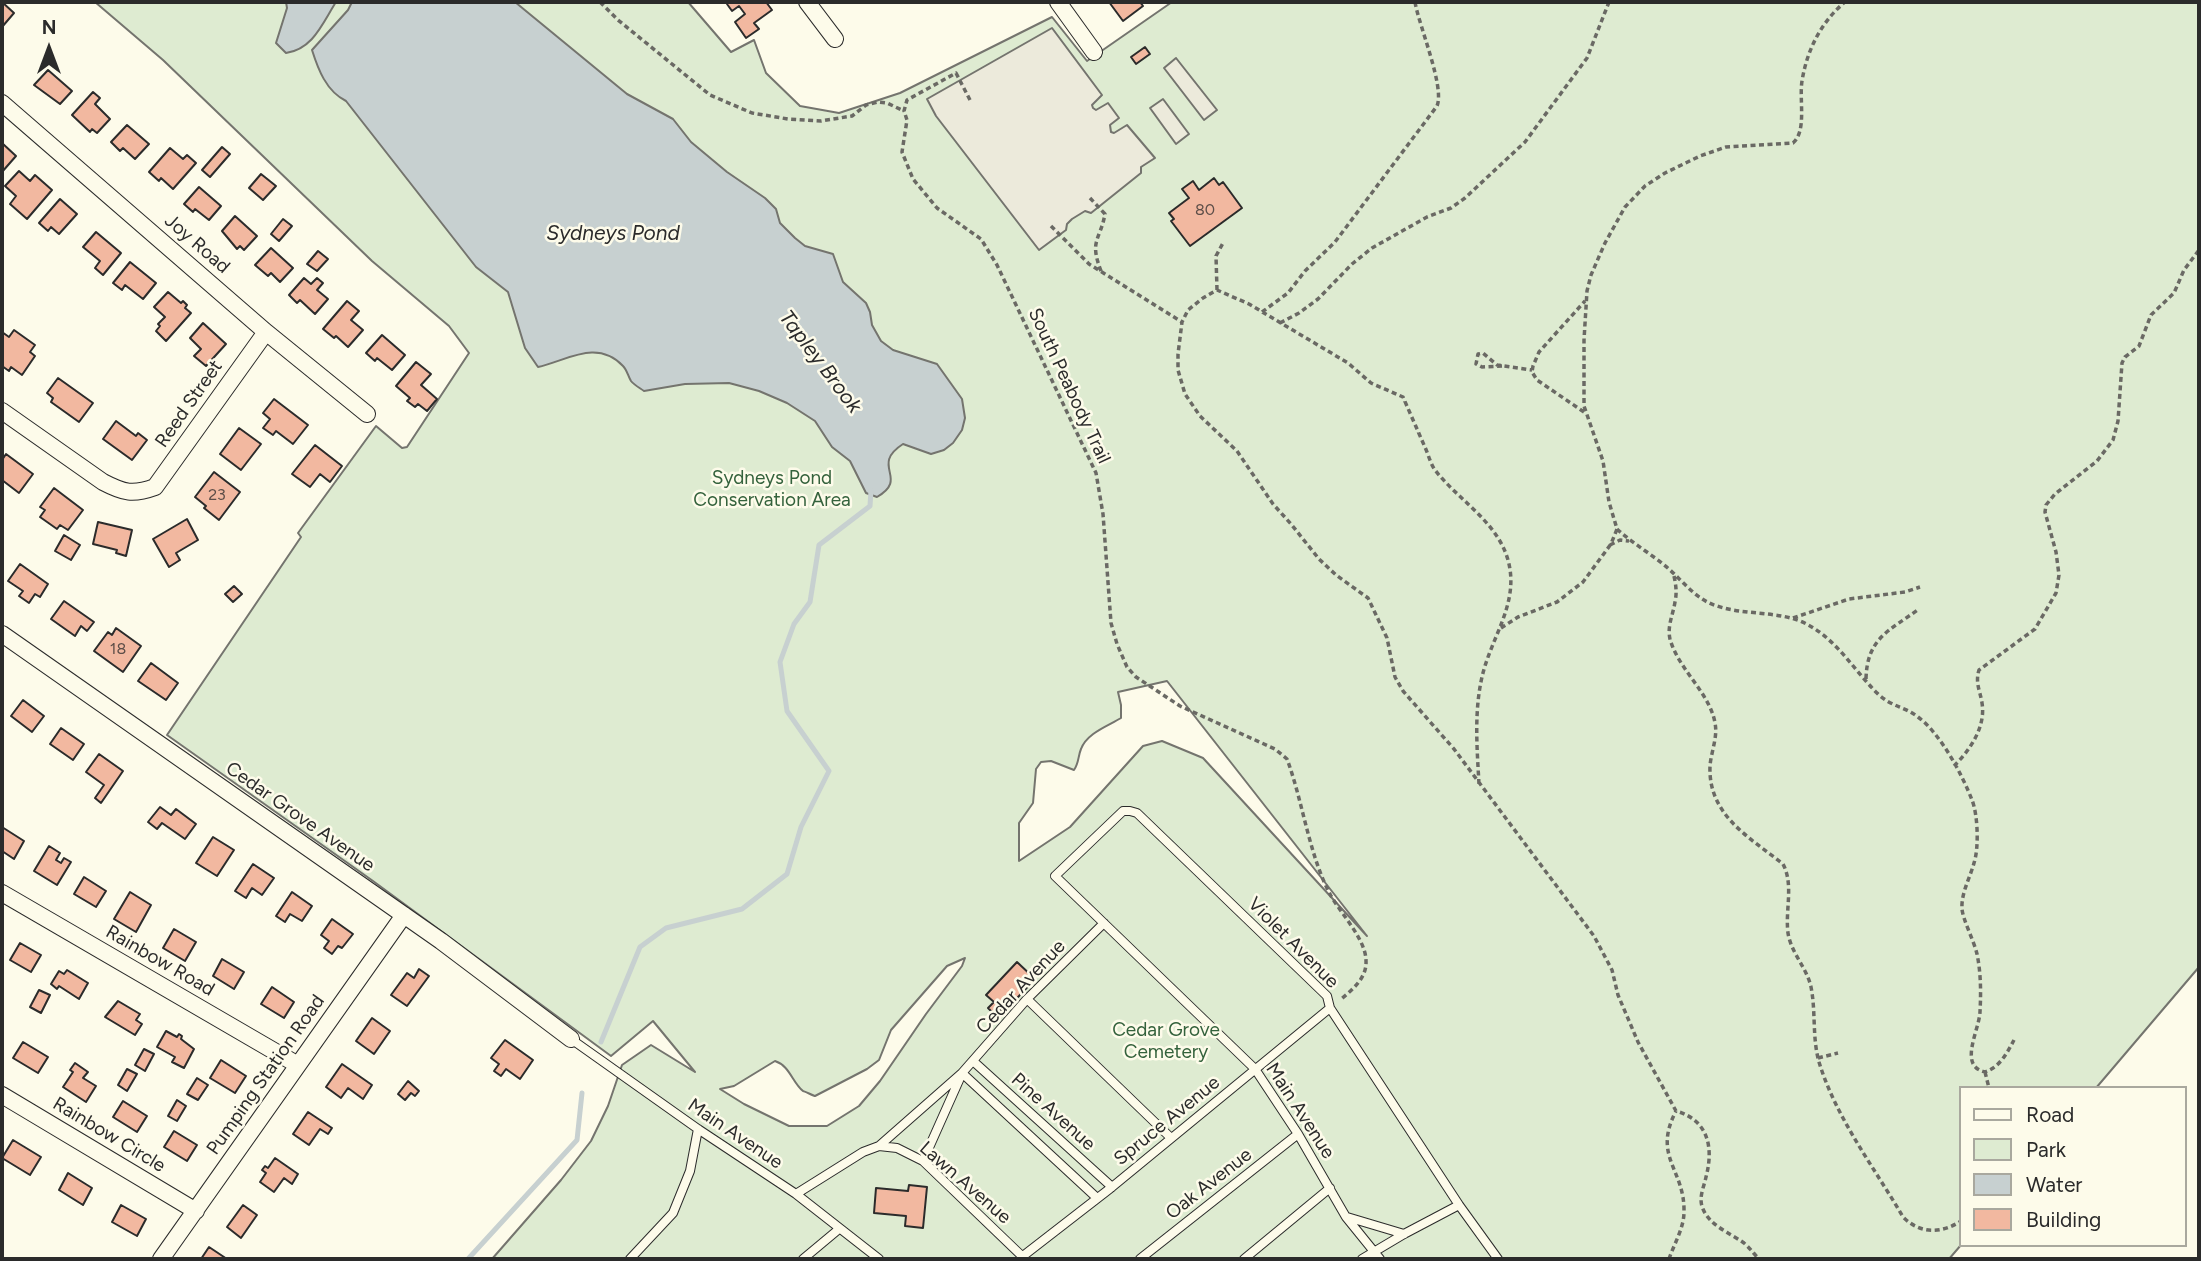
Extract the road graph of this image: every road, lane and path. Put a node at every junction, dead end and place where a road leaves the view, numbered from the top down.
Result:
1 (600, 2) edge
2 (807, 2) edge
3 (1058, 2) edge
4 (1415, 2) edge
5 (1609, 2) edge
6 (1845, 2) edge
7 (835, 39) dead end
8 (1094, 52) dead end
9 (970, 100) dead end
10 (2, 103) edge
11 (904, 111) junction
12 (1090, 198) dead end
13 (1051, 226) dead end
14 (1223, 243) dead end
15 (2199, 250) edge
16 (1102, 272) junction
17 (1217, 290) junction
18 (1587, 300) junction
19 (1262, 312) junction
20 (1182, 322) junction
21 (1280, 323) junction
22 (266, 332) junction
23 (1502, 366) junction
24 (1532, 370) junction
25 (2, 411) edge
26 (367, 414) dead end
27 (1586, 414) junction
28 (1617, 529) junction
29 (1632, 542) junction
30 (1607, 550) junction
31 (1674, 574) junction
32 (1920, 587) dead end
33 (1919, 609) dead end
34 (1791, 618) junction
35 (1499, 629) junction
36 (2, 634) edge
37 (1866, 681) junction
38 (1955, 766) junction
39 (1479, 784) junction
40 (1055, 876) joint
41 (2, 893) edge
42 (404, 915) junction
43 (1104, 923) junction
44 (1027, 999) junction
45 (1330, 1007) junction
46 (571, 1040) joint
47 (2014, 1040) dead end
48 (1838, 1053) dead end
49 (1818, 1058) junction
50 (973, 1061) junction
51 (298, 1065) junction
52 (1255, 1069) junction
53 (1985, 1072) junction
54 (962, 1073) junction
55 (1988, 1086) edge
56 (2, 1095) edge
57 (1676, 1111) junction
58 (698, 1129) junction
59 (1298, 1134) junction
60 (1170, 1137) junction
61 (879, 1146) junction
62 (923, 1161) junction
63 (1112, 1187) junction
64 (1330, 1188) junction
65 (796, 1194) junction
66 (1097, 1198) junction
67 (1460, 1205) junction
68 (196, 1211) junction
69 (1346, 1217) junction
70 (1960, 1222) edge
71 (839, 1229) junction
72 (1404, 1234) junction
73 (1374, 1251) junction
74 (1024, 1258) edge
75 (161, 1259) edge
76 (630, 1259) edge
77 (803, 1259) edge
78 (879, 1259) edge
79 (1140, 1259) edge
80 (1244, 1259) edge
81 (1362, 1259) edge
82 (1381, 1259) edge
83 (1499, 1259) edge
84 (1669, 1259) edge
85 (1759, 1259) edge

1 - 11 path
2 - 7 street
3 - 8 street
4 - 19 path
5 - 21 path
6 - 18 path
9 - 11 path
10 - 22 street, Joy Road
11 - 45 path, South Peabody Trail
12 - 16 path
13 - 16 path
14 - 17 path
15 - 38 path
16 - 20 path
17 - 19 path
17 - 20 path
18 - 24 path
18 - 27 path
19 - 21 path
20 - 39 path
21 - 35 path
22 - 25 street, Reed Street
22 - 26 street, Joy Road
23 - 23 path
23 - 24 path
24 - 27 path
27 - 28 path
28 - 29 path
28 - 30 path
29 - 30 path
29 - 31 path
30 - 35 path
31 - 34 path
31 - 49 path
32 - 34 path
33 - 37 path
34 - 37 path
35 - 39 path
36 - 42 street, Cedar Grove Avenue
37 - 38 path
38 - 53 path
39 - 57 path
40 - 43 lane, Main Avenue
40 - 45 lane, Violet Avenue
41 - 51 street, Rainbow Road
42 - 46 street, Cedar Grove Avenue
42 - 51 street, Pumping Station Road
43 - 44 lane, Cedar Avenue
43 - 52 lane, Main Avenue
44 - 50 lane, Cedar Avenue
44 - 60 lane
45 - 52 lane, Spruce Avenue
45 - 67 lane, Violet Avenue
46 - 58 lane, Main Avenue
47 - 53 path
48 - 49 path
49 - 70 path
50 - 54 lane, Cedar Avenue
50 - 63 lane, Pine Avenue
51 - 68 street, Pumping Station Road
52 - 59 lane, Main Avenue
52 - 60 lane, Spruce Avenue
53 - 55 path
54 - 61 lane, Cedar Avenue
54 - 62 lane, Cedar Avenue
54 - 66 lane, Pine Avenue
56 - 68 street, Rainbow Circle
57 - 84 path
57 - 85 path
58 - 65 lane, Main Avenue
58 - 76 lane
59 - 64 lane, Main Avenue
59 - 79 lane, Oak Avenue
60 - 63 lane, Spruce Avenue
61 - 62 lane, Lawn Avenue
61 - 65 lane, Cedar Avenue
62 - 74 lane, Lawn Avenue
63 - 66 lane, Spruce Avenue
64 - 69 lane, Main Avenue
64 - 80 lane
65 - 71 lane, Main Avenue
66 - 74 lane, Spruce Avenue
67 - 72 lane
67 - 83 lane, Violet Avenue
68 - 75 street, Pumping Station Road
69 - 72 lane
69 - 73 lane, Main Avenue
71 - 77 lane
71 - 78 lane, Main Avenue
72 - 73 lane
73 - 81 lane
73 - 82 lane, Main Avenue

